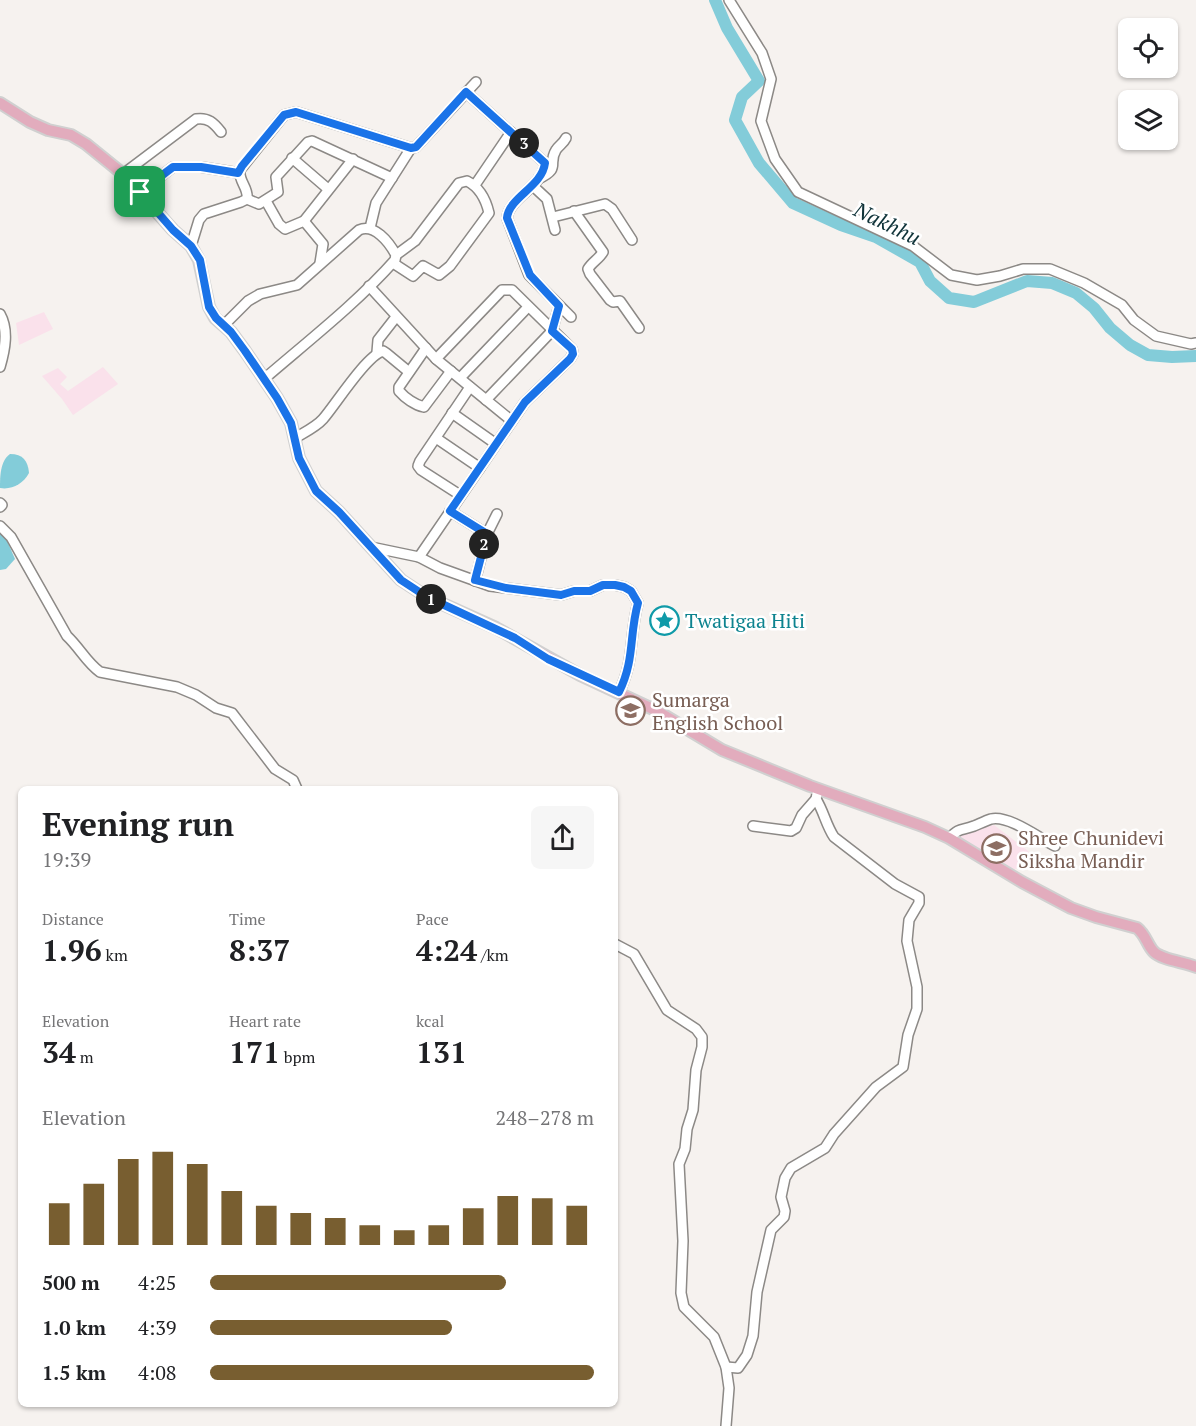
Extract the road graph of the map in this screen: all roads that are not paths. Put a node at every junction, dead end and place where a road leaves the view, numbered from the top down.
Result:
1 (729, 0) edge
2 (476, 82) dead end
3 (466, 92) junction
4 (0, 103) edge
5 (221, 132) dead end
6 (511, 132) junction
7 (566, 138) dead end
8 (411, 148) junction
9 (292, 158) junction
10 (353, 159) junction
11 (238, 173) junction
12 (123, 174) junction
13 (392, 178) junction
14 (536, 182) junction
15 (475, 185) junction
16 (328, 189) junction
17 (140, 192) junction
18 (246, 199) junction
19 (266, 201) junction
20 (574, 211) junction
21 (553, 217) junction
22 (303, 220) junction
23 (370, 228) junction
24 (555, 230) dead end
25 (632, 240) dead end
26 (191, 246) junction
27 (394, 259) junction
28 (320, 263) junction
29 (369, 286) junction
30 (559, 306) junction
31 (528, 307) junction
32 (0, 314) edge
33 (396, 317) junction
34 (571, 317) dead end
35 (224, 325) junction
36 (639, 328) dead end
37 (552, 331) junction
38 (1196, 343) edge
39 (426, 348) junction
40 (378, 352) junction
41 (436, 359) junction
42 (0, 367) edge
43 (451, 371) junction
44 (409, 372) junction
45 (460, 378) junction
46 (264, 379) junction
47 (470, 387) junction
48 (486, 400) junction
49 (452, 413) junction
50 (512, 422) junction
51 (295, 438) junction
52 (436, 438) junction
53 (496, 444) junction
54 (480, 468) junction
55 (460, 495) junction
56 (450, 511) junction
57 (497, 514) dead end
58 (0, 526) edge
59 (487, 534) junction
60 (371, 547) junction
61 (419, 557) junction
62 (475, 580) junction
63 (619, 692) junction
64 (296, 786) edge
65 (815, 791) junction
66 (753, 826) dead end
67 (949, 838) junction
68 (1055, 846) dead end
69 (618, 946) edge
70 (1196, 967) edge
71 (726, 1367) junction
72 (726, 1426) edge

1 - 38 street
2 - 3 street
3 - 6 street
3 - 8 street
4 - 12 main road
5 - 12 street
6 - 14 street
6 - 15 street
7 - 14 street
8 - 11 street
8 - 13 street
9 - 10 street
9 - 16 street
9 - 19 street
10 - 13 street
10 - 16 street
11 - 17 street
11 - 18 street
12 - 17 main road
13 - 23 street
14 - 21 street
14 - 30 street
15 - 27 street
15 - 27 street
16 - 22 street
17 - 26 main road
18 - 19 street
18 - 26 street
19 - 22 street
20 - 21 street
20 - 25 street
20 - 36 street
21 - 24 street
22 - 28 street
23 - 27 street
23 - 28 street
26 - 35 main road
27 - 29 street
28 - 35 street
29 - 33 street
29 - 46 street
30 - 34 street
30 - 37 street
31 - 37 street
31 - 41 street
31 - 45 street
32 - 42 street
33 - 39 street
33 - 40 street
35 - 46 main road
37 - 48 street
37 - 50 street
39 - 41 street
39 - 44 street
40 - 44 street
40 - 51 street
41 - 43 street
43 - 44 street
43 - 45 street
45 - 47 street
46 - 51 main road
47 - 48 street
47 - 49 street
48 - 50 street
49 - 52 street
49 - 53 street
50 - 53 street
51 - 60 main road
52 - 54 street
52 - 55 street
53 - 54 street
54 - 55 street
55 - 56 street
56 - 59 street
56 - 61 street
57 - 59 street
58 - 64 street
59 - 62 street
60 - 61 street
60 - 63 main road
61 - 62 street
62 - 63 street
63 - 65 main road
65 - 66 street
65 - 67 main road
65 - 71 street
67 - 68 street
67 - 70 main road
69 - 71 street
71 - 72 street

